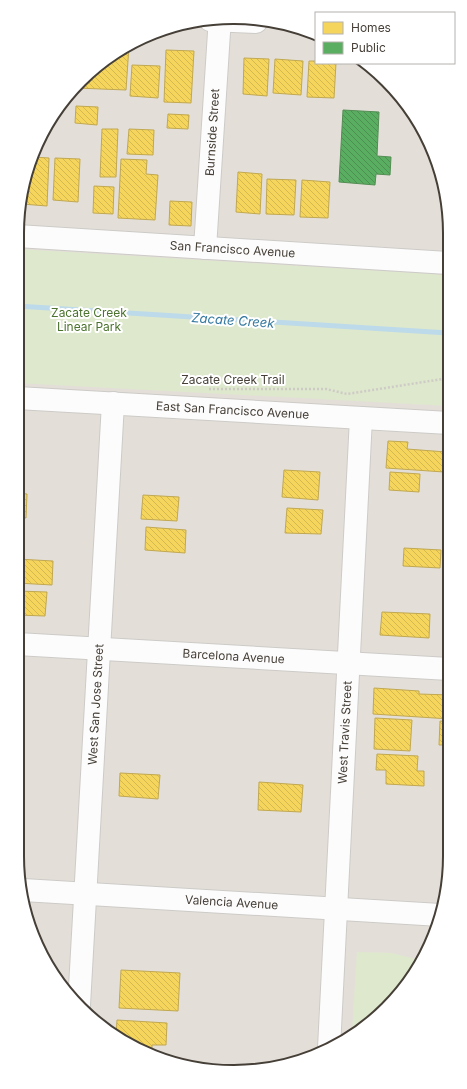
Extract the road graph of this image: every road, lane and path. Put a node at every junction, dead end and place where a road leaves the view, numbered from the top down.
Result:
1 (216, 25) edge
2 (24, 236) edge
3 (206, 248) junction
4 (443, 263) edge
5 (443, 379) edge
6 (204, 389) dead end
7 (24, 398) edge
8 (113, 403) junction
9 (361, 418) junction
10 (443, 423) edge
11 (24, 644) edge
12 (99, 649) junction
13 (348, 663) junction
14 (443, 669) edge
15 (27, 890) edge
16 (85, 894) junction
17 (336, 908) junction
18 (435, 915) edge
19 (79, 998) edge
20 (329, 1041) edge

1 - 3 street, Burnside Street
2 - 3 street, San Francisco Avenue
3 - 4 street, San Francisco Avenue
5 - 6 path, Zacate Creek Trail
7 - 8 street, East San Francisco Avenue
8 - 9 street, East San Francisco Avenue
8 - 12 street, West San Jose Street
9 - 10 street, East San Francisco Avenue
9 - 13 street, West Travis Street
11 - 12 street, Barcelona Avenue
12 - 13 street, Barcelona Avenue
12 - 16 street, West San Jose Street
13 - 14 street, Barcelona Avenue
13 - 17 street, West Travis Street
15 - 16 street, Valencia Avenue
16 - 17 street, Valencia Avenue
16 - 19 street, West San Jose Street
17 - 18 street, Valencia Avenue
17 - 20 street, West Travis Street

